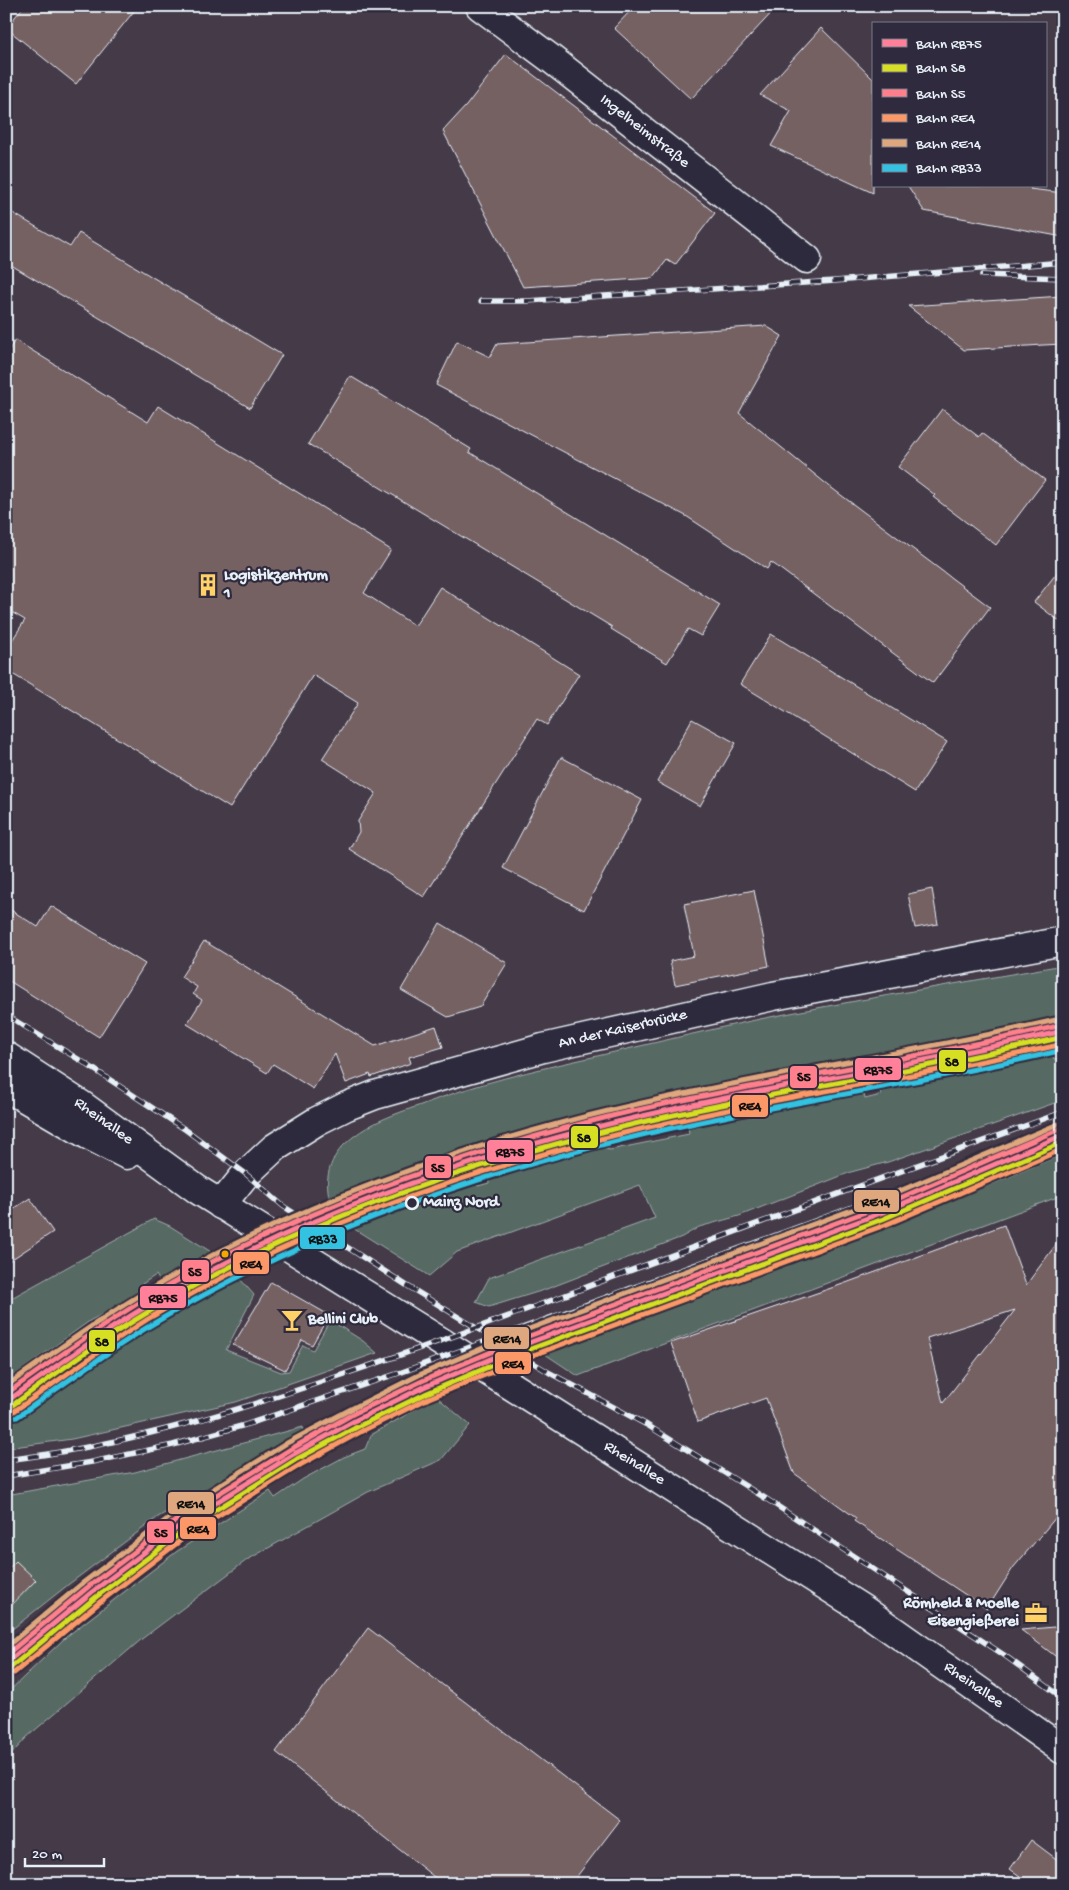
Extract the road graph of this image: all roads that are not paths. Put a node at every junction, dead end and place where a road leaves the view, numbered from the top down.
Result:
1 (480, 6) edge
2 (806, 259) dead end
3 (1063, 941) edge
4 (6, 1056) edge
5 (6, 1087) edge
6 (198, 1190) junction
7 (221, 1205) junction
8 (1063, 1750) edge

1 - 2 main road, Ingelheimstraße
3 - 7 main road, An der Kaiserbrücke
4 - 6 main road, Rheinallee
5 - 6 main road, Rheinallee
6 - 7 main road, Rheinallee
7 - 8 main road, Rheinallee

